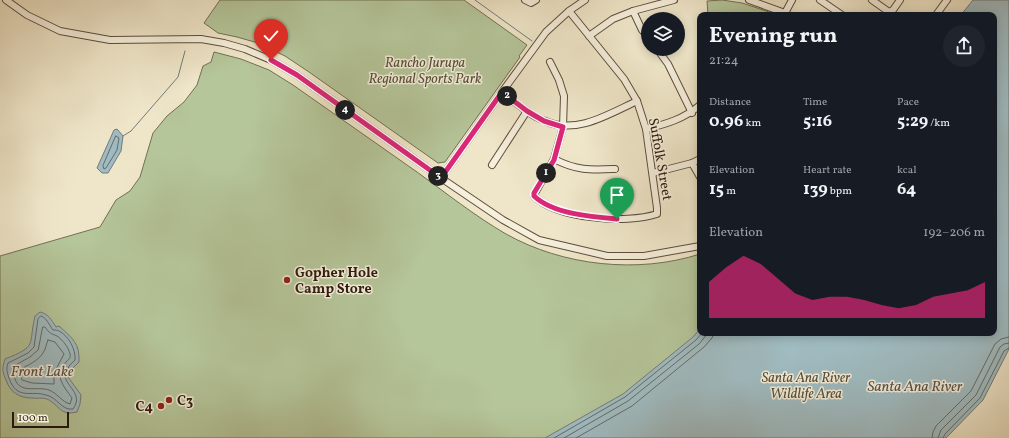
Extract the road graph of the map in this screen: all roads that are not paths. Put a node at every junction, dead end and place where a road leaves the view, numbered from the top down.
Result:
1 (6, 0) edge
2 (585, 0) edge
3 (674, 0) edge
4 (749, 0) edge
5 (792, 0) edge
6 (820, 0) edge
7 (872, 0) edge
8 (900, 0) edge
9 (948, 0) edge
10 (632, 10) junction
11 (569, 11) junction
12 (782, 12) edge
13 (788, 12) edge
14 (838, 12) edge
15 (938, 12) edge
16 (641, 28) edge
17 (589, 36) junction
18 (662, 56) edge
19 (550, 62) dead end
20 (502, 92) junction
21 (637, 101) junction
22 (697, 108) edge
23 (527, 111) junction
24 (692, 112) junction
25 (563, 127) junction
26 (646, 129) junction
27 (554, 160) junction
28 (697, 160) edge
29 (692, 163) junction
30 (492, 165) dead end
31 (615, 169) dead end
32 (697, 172) edge
33 (653, 173) junction
34 (441, 178) junction
35 (697, 247) edge

1 - 34 street
2 - 11 street
3 - 10 street
4 - 12 street
5 - 13 street
6 - 14 street
7 - 8 street
9 - 15 street
10 - 16 street
10 - 17 street
11 - 17 street, Suffolk Street
11 - 20 street
17 - 21 street, Suffolk Street
18 - 24 street
19 - 25 street
20 - 23 street
20 - 34 street
21 - 25 street
21 - 26 street, Suffolk Street
22 - 24 street
23 - 25 street
23 - 30 street
24 - 26 street
25 - 27 street
26 - 33 street, Suffolk Street
27 - 31 street
27 - 33 street, Suffolk Street
28 - 29 street
29 - 32 street
29 - 33 street
34 - 35 street

